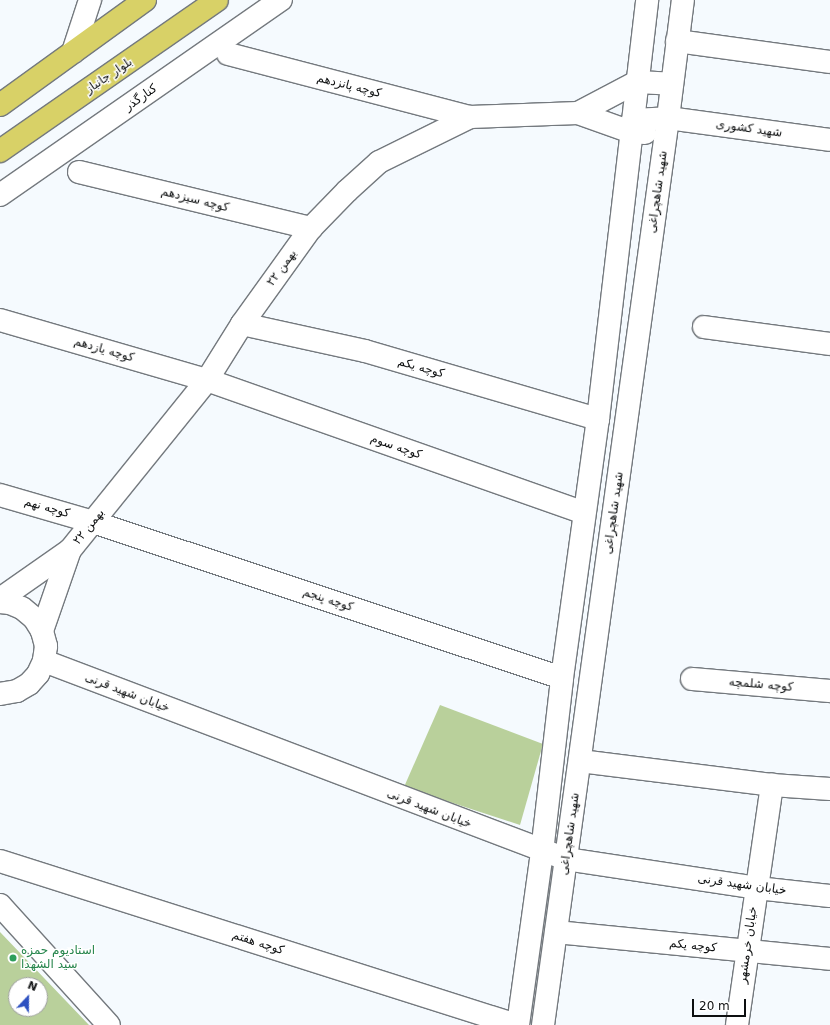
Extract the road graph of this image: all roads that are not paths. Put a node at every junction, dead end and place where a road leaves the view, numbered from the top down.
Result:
1 (90, 0) edge
2 (145, 0) edge
3 (217, 0) edge
4 (281, 0) edge
5 (647, 0) edge
6 (683, 0) edge
7 (677, 41) junction
8 (73, 52) junction
9 (219, 52) junction
10 (830, 62) edge
11 (637, 82) junction
12 (672, 84) junction
13 (0, 105) edge
14 (578, 113) junction
15 (470, 117) junction
16 (632, 126) junction
17 (667, 126) junction
18 (830, 140) edge
19 (0, 150) edge
20 (79, 172) dead end
21 (1, 192) edge
22 (311, 228) junction
23 (0, 320) edge
24 (242, 324) junction
25 (704, 327) dead end
26 (830, 344) edge
27 (208, 380) junction
28 (598, 419) junction
29 (0, 494) edge
30 (584, 513) junction
31 (93, 522) junction
32 (70, 550) junction
33 (0, 599) edge
34 (0, 602) edge
35 (42, 631) junction
36 (44, 661) junction
37 (562, 678) junction
38 (692, 679) dead end
39 (830, 691) edge
40 (1, 696) edge
41 (580, 761) junction
42 (772, 785) junction
43 (830, 789) edge
44 (542, 852) junction
45 (566, 860) junction
46 (0, 861) edge
47 (757, 888) junction
48 (830, 896) edge
49 (0, 905) edge
50 (556, 932) junction
51 (747, 951) junction
52 (830, 959) edge
53 (109, 1025) edge
54 (517, 1025) edge
55 (543, 1025) edge
56 (737, 1025) edge

1 - 8 street
2 - 8 main road
3 - 19 main road, بلوار جانباز
4 - 9 street, کنارگذر
5 - 11 street
6 - 7 street, شهید شاهچراغی
7 - 10 street
7 - 12 street, شهید شاهچراغی
8 - 13 main road
9 - 15 street, کوچه پانزدهم
9 - 21 street, کنارگذر
11 - 12 street
11 - 14 street
11 - 16 street
12 - 17 street, شهید شاهچراغی
14 - 15 street, ۲۲ بهمن
14 - 16 street, شهید کشوری
15 - 22 street, ۲۲ بهمن
16 - 17 street, شهید کشوری
16 - 28 street
17 - 18 street, شهید کشوری
17 - 41 street, شهید شاهچراغی
20 - 22 street, کوچه سیزدهم
22 - 24 street, ۲۲ بهمن
23 - 27 street, کوچه یازدهم
24 - 27 street, ۲۲ بهمن
24 - 28 street, کوچه یکم
25 - 26 street
27 - 30 street, کوچه سوم
27 - 31 street, ۲۲ بهمن
28 - 30 street
29 - 31 street, کوچه نهم
30 - 37 street
31 - 32 street, ۲۲ بهمن
31 - 37 street, کوچه پنجم
32 - 33 street
32 - 35 street
34 - 35 street
35 - 36 street
36 - 40 street
36 - 44 street, خیابان شهید قرنی
37 - 44 street
38 - 39 street, کوچه شلمچه
41 - 42 street
41 - 45 street, شهید شاهچراغی
42 - 43 street
42 - 47 street, خیابان خرمشهر
44 - 45 street, خیابان شهید قرنی
44 - 54 street
45 - 47 street, خیابان شهید قرنی
45 - 50 street, شهید شاهچراغی
46 - 54 street, کوچه هفتم
47 - 48 street, خیابان شهید قرنی
47 - 51 street, خیابان خرمشهر
49 - 53 street
50 - 51 street, کوچه یکم
50 - 55 street, شهید شاهچراغی
51 - 52 street, کوچه یکم
51 - 56 street, خیابان خرمشهر

